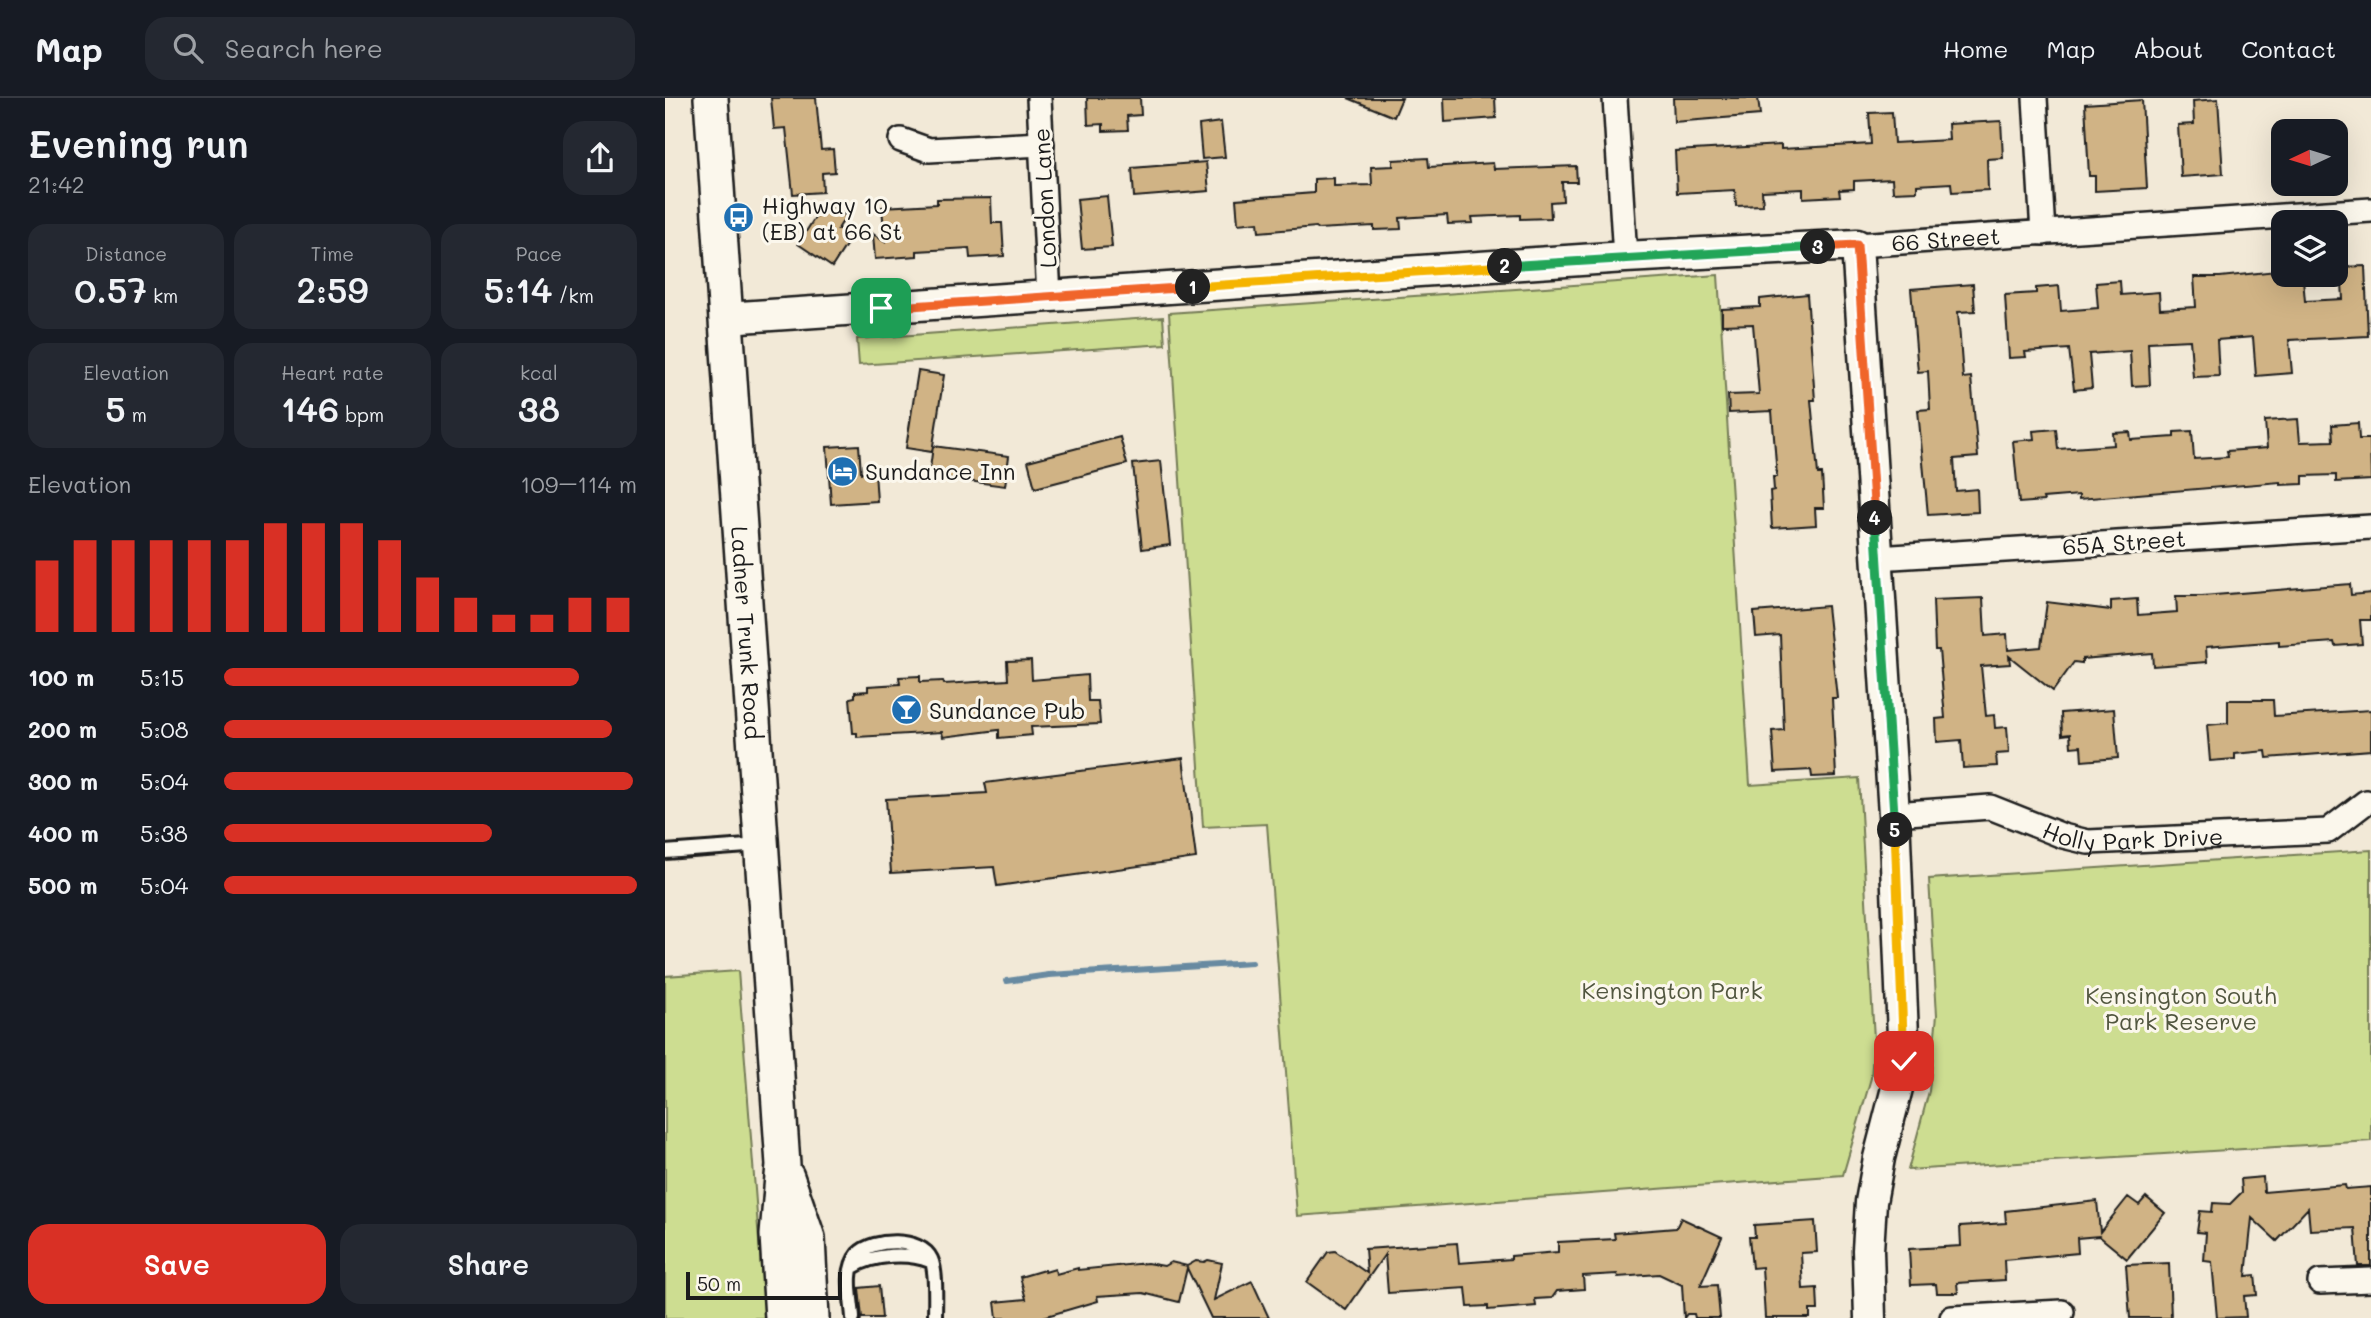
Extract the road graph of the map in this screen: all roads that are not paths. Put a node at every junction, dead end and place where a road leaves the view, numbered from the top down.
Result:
1 (711, 98) edge
2 (1039, 98) edge
3 (1615, 98) edge
4 (2035, 98) edge
5 (901, 140) dead end
6 (1042, 144) junction
7 (2371, 210) edge
8 (2043, 233) junction
9 (1857, 245) junction
10 (1625, 257) junction
11 (1049, 297) junction
12 (726, 318) junction
13 (2371, 527) edge
14 (1877, 558) junction
15 (2367, 802) dead end
16 (1894, 814) junction
17 (761, 845) junction
18 (665, 852) edge
19 (783, 1165) junction
20 (2371, 1280) edge
21 (2320, 1282) dead end
22 (2062, 1312) dead end
23 (782, 1318) edge
24 (813, 1318) edge
25 (853, 1318) edge
26 (935, 1318) edge
27 (1870, 1318) edge
28 (1952, 1318) edge

1 - 12 main road, Ladner Trunk Road
2 - 6 street, London Lane
3 - 10 street
4 - 8 street
5 - 6 street
6 - 11 street, London Lane
7 - 8 street, 66 Street
8 - 9 street, 66 Street
9 - 10 street, 66 Street
9 - 14 street
10 - 11 street, 66 Street
11 - 12 street, 66 Street
12 - 17 main road, Ladner Trunk Road
13 - 14 street, 65A Street
14 - 16 street
15 - 16 street, Holly Park Drive
16 - 27 street
17 - 18 lane
17 - 19 main road, Ladner Trunk Road
19 - 23 main road, Ladner Trunk Road
19 - 24 main road, Ladner Trunk Road
20 - 21 street
22 - 28 street
25 - 26 lane

